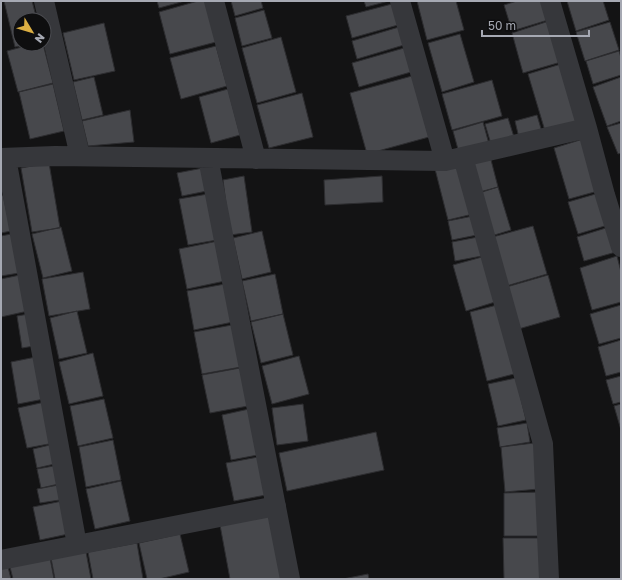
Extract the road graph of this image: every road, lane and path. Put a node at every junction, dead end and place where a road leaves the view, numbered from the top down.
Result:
1 (44, 1) edge
2 (214, 1) edge
3 (400, 1) edge
4 (550, 1) edge
5 (587, 128) junction
6 (80, 156) junction
7 (4, 158) edge
8 (208, 158) junction
9 (256, 159) junction
10 (454, 159) junction
11 (613, 193) edge
12 (621, 247) edge
13 (276, 506) junction
14 (77, 545) junction
15 (1, 560) edge
16 (290, 579) edge
17 (549, 579) edge

1 - 6 street
2 - 9 street
3 - 10 street
4 - 5 street
5 - 10 street
5 - 11 street
6 - 7 street
6 - 8 street
7 - 14 street
8 - 9 street
8 - 13 street
9 - 10 street
10 - 17 street
11 - 12 street
13 - 14 street
13 - 16 street
14 - 15 street

